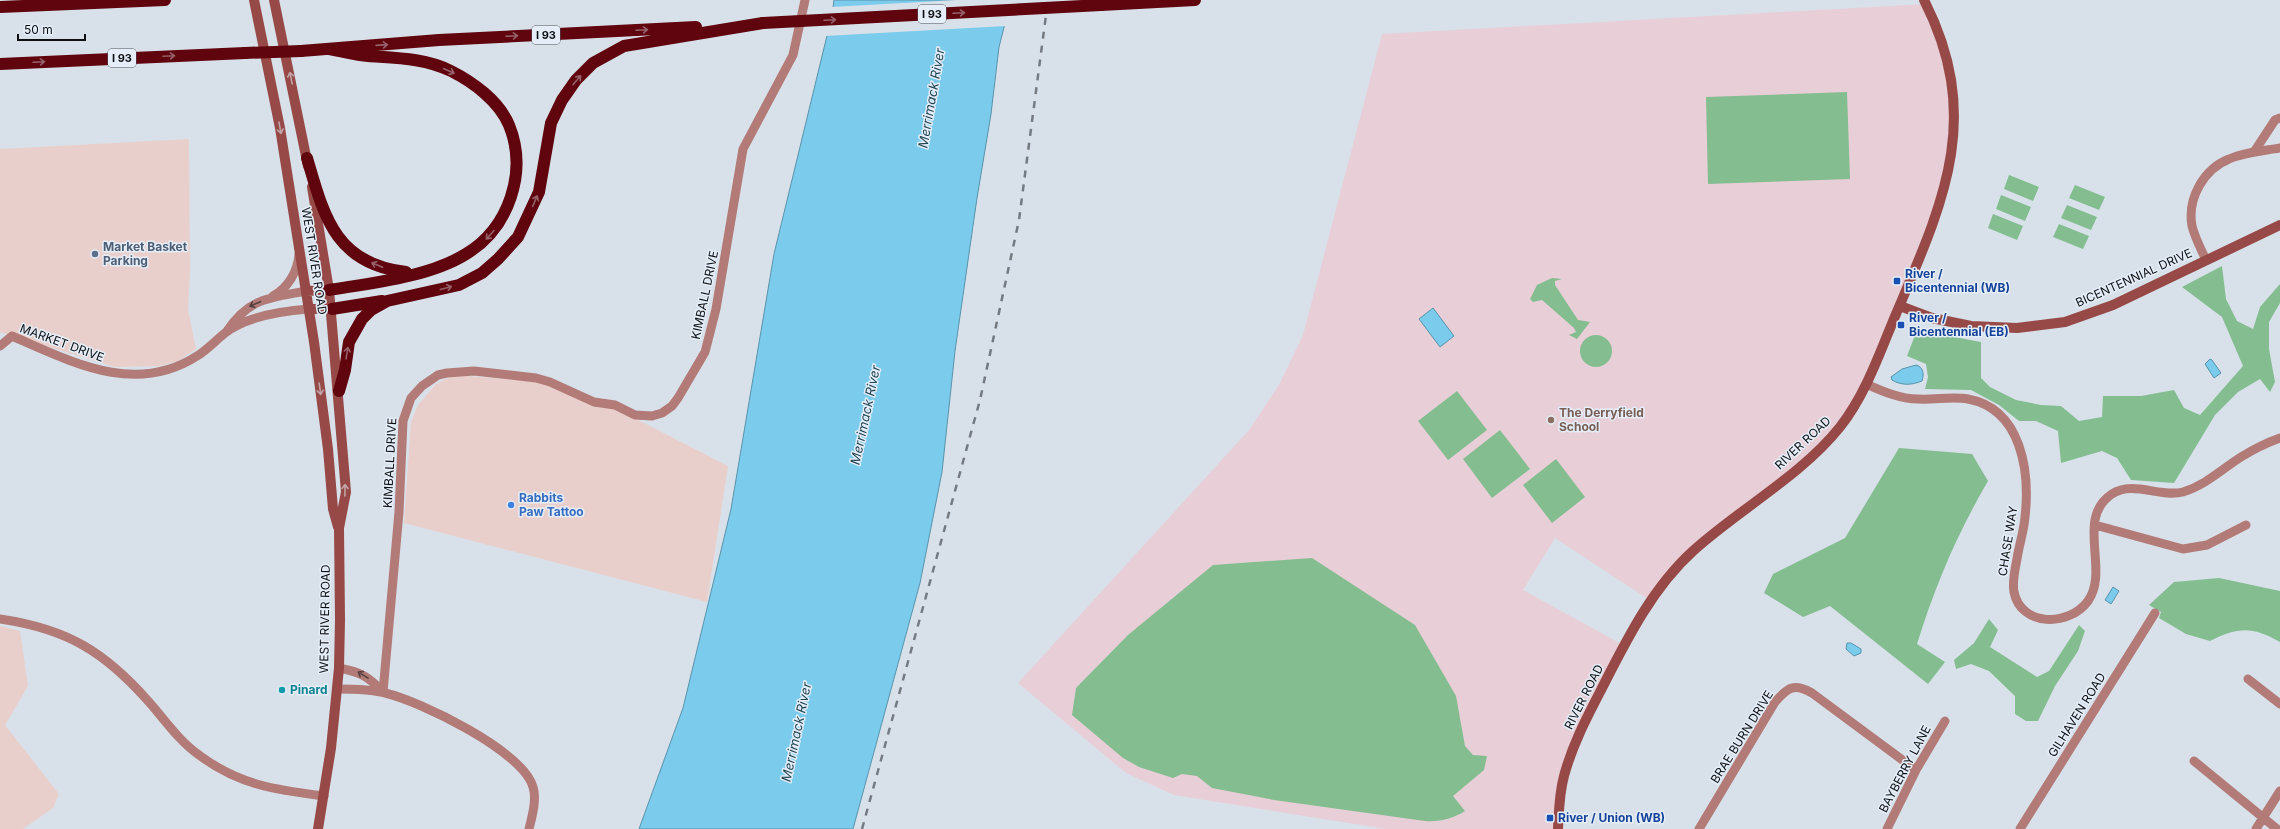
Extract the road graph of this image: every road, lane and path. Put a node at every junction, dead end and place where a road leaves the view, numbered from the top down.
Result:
1 (165, 0) edge
2 (254, 0) edge
3 (274, 0) edge
4 (805, 0) edge
5 (1196, 0) edge
6 (1925, 2) edge
7 (0, 7) edge
8 (763, 23) junction
9 (329, 48) junction
10 (0, 64) edge
11 (2280, 118) edge
12 (2280, 148) edge
13 (2254, 152) junction
14 (307, 158) junction
15 (2280, 225) edge
16 (299, 249) junction
17 (2206, 260) junction
18 (415, 273) junction
19 (330, 290) junction
20 (306, 291) junction
21 (270, 299) junction
22 (386, 301) junction
23 (1900, 306) junction
24 (332, 308) junction
25 (309, 309) junction
26 (226, 332) junction
27 (0, 346) edge
28 (1866, 384) junction
29 (339, 391) junction
30 (2280, 438) edge
31 (2095, 525) junction
32 (2246, 525) dead end
33 (339, 528) junction
34 (2155, 613) dead end
35 (0, 619) edge
36 (339, 668) junction
37 (2248, 679) dead end
38 (337, 689) junction
39 (383, 692) junction
40 (2280, 704) edge
41 (1945, 721) dead end
42 (2194, 761) dead end
43 (1916, 770) junction
44 (2280, 791) edge
45 (324, 796) junction
46 (2263, 818) junction
47 (318, 829) edge
48 (530, 829) edge
49 (1558, 829) edge
50 (1699, 829) edge
51 (1887, 829) edge
52 (2020, 829) edge
53 (2256, 829) edge
54 (2277, 829) edge

1 - 7 highway
2 -> 16 main road, WEST RIVER ROAD
14 -> 3 main road, WEST RIVER ROAD
4 - 39 street, KIMBALL DRIVE
8 -> 5 highway, I 93, bridge
6 - 23 main road, RIVER ROAD
9 -> 8 highway, I 93
22 -> 8 highway
10 -> 9 highway, I 93, bridge
9 -> 18 highway
11 - 13 street
12 - 13 street
13 - 17 street
18 -> 14 highway
14 - 19 main road, WEST RIVER ROAD
15 - 17 main road, BICENTENNIAL DRIVE
16 - 20 main road, WEST RIVER ROAD
16 - 21 street, MARKET DRIVE
17 - 23 main road, BICENTENNIAL DRIVE
18 - 19 highway
19 - 20 main road
19 - 24 main road, WEST RIVER ROAD
20 - 21 street, MARKET DRIVE
20 - 25 main road, WEST RIVER ROAD
21 -> 26 street, MARKET DRIVE
22 - 24 highway
29 -> 22 highway
23 - 28 main road, RIVER ROAD
24 - 25 main road
24 - 29 main road, WEST RIVER ROAD
25 - 26 street, MARKET DRIVE
25 -> 33 main road, WEST RIVER ROAD
26 - 27 street, MARKET DRIVE
28 - 31 street, CHASE WAY
28 - 49 main road, RIVER ROAD
33 -> 29 main road, WEST RIVER ROAD
30 - 31 street, CHASE WAY
31 - 32 street
33 - 36 main road, WEST RIVER ROAD
34 - 52 street, GILHAVEN ROAD
35 - 45 street
36 - 38 main road, WEST RIVER ROAD
39 -> 36 street
37 - 40 street
38 - 39 street
38 - 45 main road, WEST RIVER ROAD
39 - 48 street
41 - 43 street, BAYBERRY LANE
42 - 46 street
43 - 50 street, BRAE BURN DRIVE
43 - 51 street, BAYBERRY LANE
44 - 46 street
45 - 47 main road, WEST RIVER ROAD
46 - 53 street
46 - 54 street

